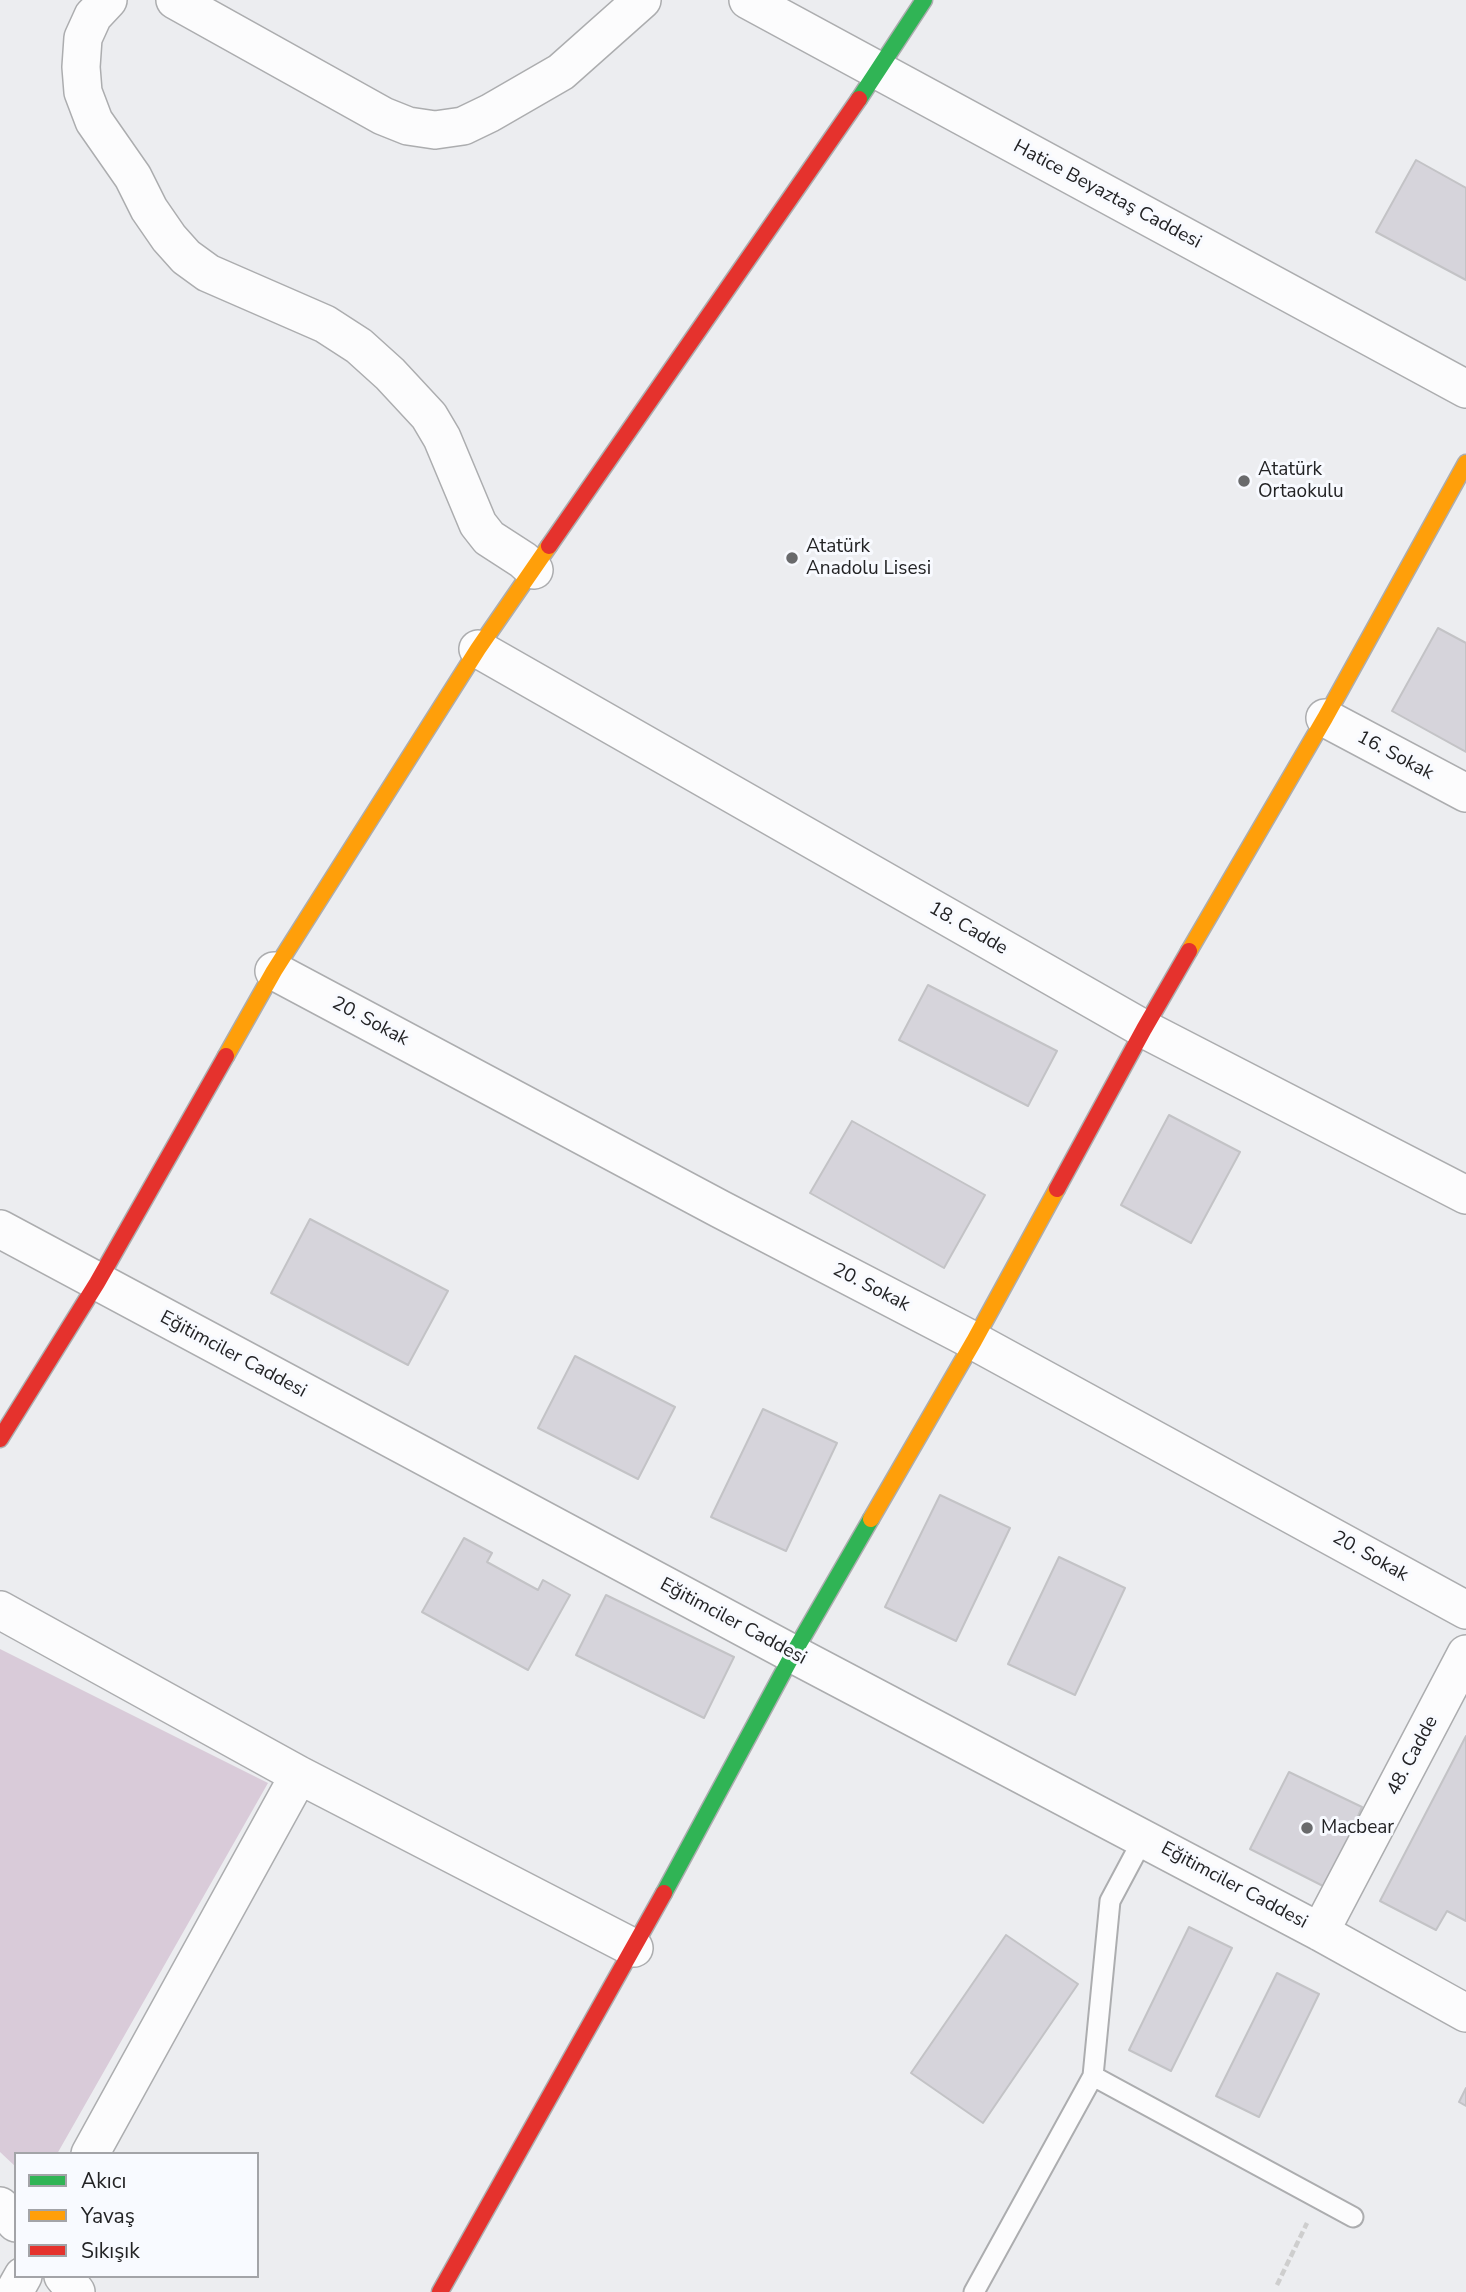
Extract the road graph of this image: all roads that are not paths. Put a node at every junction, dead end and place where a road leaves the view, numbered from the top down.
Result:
1 (108, 0) edge
2 (175, 0) edge
3 (642, 0) edge
4 (748, 0) edge
5 (924, 0) edge
6 (878, 71) junction
7 (1466, 389) edge
8 (1466, 463) edge
9 (534, 570) junction
10 (478, 649) junction
11 (1325, 718) junction
12 (1466, 793) edge
13 (274, 971) junction
14 (1144, 1029) junction
15 (1466, 1195) edge
16 (0, 1229) edge
17 (97, 1283) junction
18 (974, 1341) junction
19 (0, 1439) edge
20 (0, 1610) edge
21 (1466, 1610) edge
22 (793, 1654) junction
23 (1466, 1654) edge
24 (299, 1775) junction
25 (1143, 1839) junction
26 (1320, 1932) junction
27 (634, 1948) junction
28 (1466, 2013) edge
29 (1093, 2076) junction
30 (91, 2152) edge
31 (0, 2206) edge
32 (1353, 2217) dead end
33 (14, 2221) edge
34 (64, 2278) edge
35 (76, 2292) edge
36 (440, 2292) edge
37 (974, 2292) edge

1 - 9 street
2 - 3 street
4 - 6 street, Hatice Beyaztaş Caddesi
5 - 6 street
6 - 7 street, Hatice Beyaztaş Caddesi
6 - 9 street
8 - 11 street
9 - 10 street
10 - 13 street
10 - 14 street, 18. Cadde
11 - 12 street, 16. Sokak
11 - 14 street
13 - 17 street
13 - 18 street, 20. Sokak
14 - 15 street, 18. Cadde
14 - 18 street
16 - 17 street, Eğitimciler Caddesi
17 - 19 street
17 - 22 street, Eğitimciler Caddesi
18 - 21 street, 20. Sokak
18 - 22 street
20 - 24 street
22 - 25 street, Eğitimciler Caddesi
22 - 27 street
23 - 26 street, 48. Cadde
24 - 27 street
24 - 30 street
25 - 26 street, Eğitimciler Caddesi
25 - 29 lane
26 - 28 street, Eğitimciler Caddesi
27 - 36 street
29 - 32 lane
29 - 37 lane
31 - 33 street
34 - 35 street

